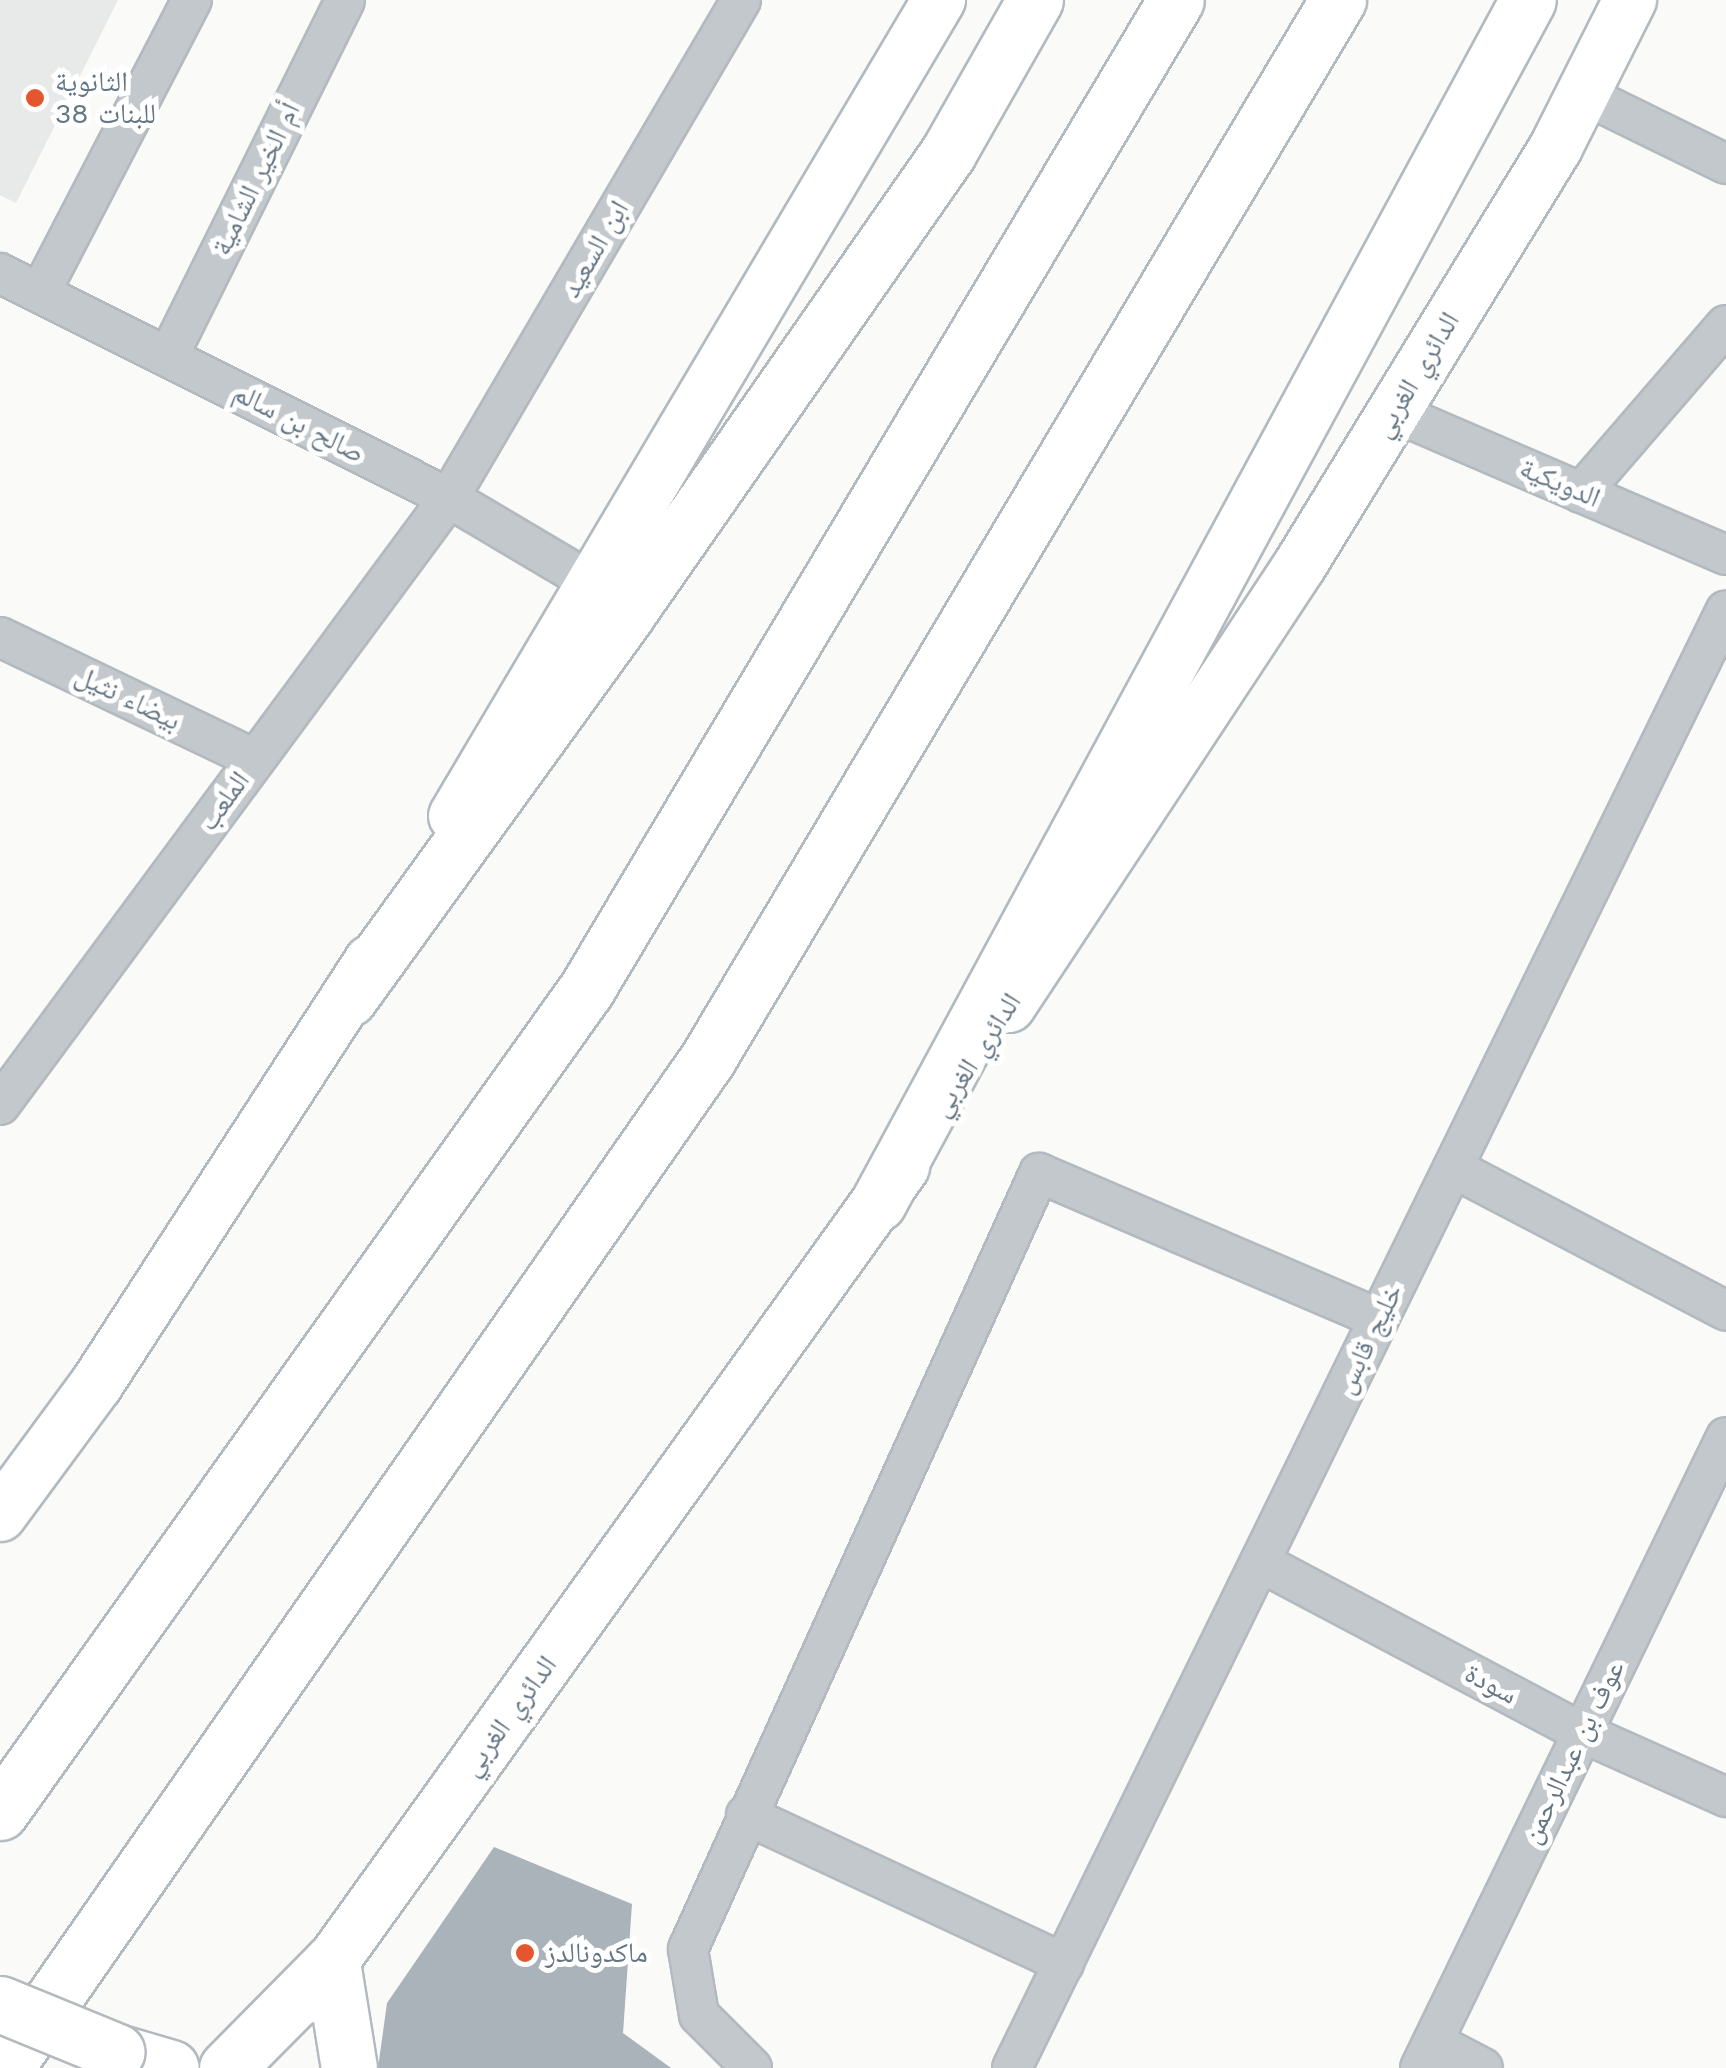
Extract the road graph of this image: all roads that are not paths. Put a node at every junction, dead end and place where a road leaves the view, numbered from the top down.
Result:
1 (192, 0) edge
2 (345, 0) edge
3 (742, 0) edge
4 (939, 0) edge
5 (1034, 0) edge
6 (1176, 0) edge
7 (1338, 0) edge
8 (1528, 0) edge
9 (1630, 0) edge
10 (1583, 94) junction
11 (1726, 164) edge
12 (0, 273) edge
13 (40, 293) junction
14 (1726, 324) edge
15 (168, 357) junction
16 (1394, 412) junction
17 (1581, 492) junction
18 (449, 498) junction
19 (1726, 555) edge
20 (592, 582) junction
21 (1726, 610) edge
22 (0, 637) edge
23 (256, 760) junction
24 (349, 998) junction
25 (0, 1105) edge
26 (1453, 1168) junction
27 (878, 1203) junction
28 (1726, 1311) edge
29 (1379, 1319) junction
30 (1726, 1437) edge
31 (0, 1516) edge
32 (1260, 1562) junction
33 (1582, 1733) junction
34 (1726, 1798) edge
35 (0, 1812) edge
36 (746, 1815) junction
37 (332, 1962) junction
38 (1064, 1963) junction
39 (0, 2004) edge
40 (1426, 2055) edge
41 (5, 2068) edge
42 (171, 2068) edge
43 (227, 2068) edge
44 (257, 2068) edge
45 (349, 2068) edge
46 (752, 2068) edge
47 (1012, 2068) edge
48 (1483, 2068) edge

1 - 13 street
2 - 15 street, أم الخير الشامية
3 - 18 street, ابن السعيد
4 - 20 main road
5 - 24 main road
6 - 35 main road
7 - 41 main road
8 - 27 main road
9 - 10 main road, الدائري الغربي
10 - 11 street
10 - 16 main road, الدائري الغربي
12 - 13 street, صالح بن سالم
13 - 15 street, صالح بن سالم
14 - 17 street
15 - 18 street, صالح بن سالم
16 - 17 street, الدويكية
16 - 27 main road, الدائري الغربي
17 - 19 street, الدويكية
18 - 20 street, صالح بن سالم
18 - 23 street, الملعب
20 - 24 main road
21 - 26 street, خليج قابس
22 - 23 street, بيضاء نثيل
23 - 25 street, الملعب
24 - 31 main road
26 - 28 street
26 - 29 street, خليج قابس
27 - 37 main road, الدائري الغربي
29 - 32 street, خليج قابس
29 - 36 street
30 - 33 street, عوف بن عبدالرحمن
32 - 33 street, سودة
32 - 38 street, خليج قابس
33 - 34 street, سودة
33 - 40 street, عوف بن عبدالرحمن
36 - 38 street
36 - 46 street
37 - 43 main road
37 - 44 main road, الدائري الغربي
37 - 45 main road
38 - 47 street, خليج قابس
39 - 42 main road, bridge
40 - 48 street

